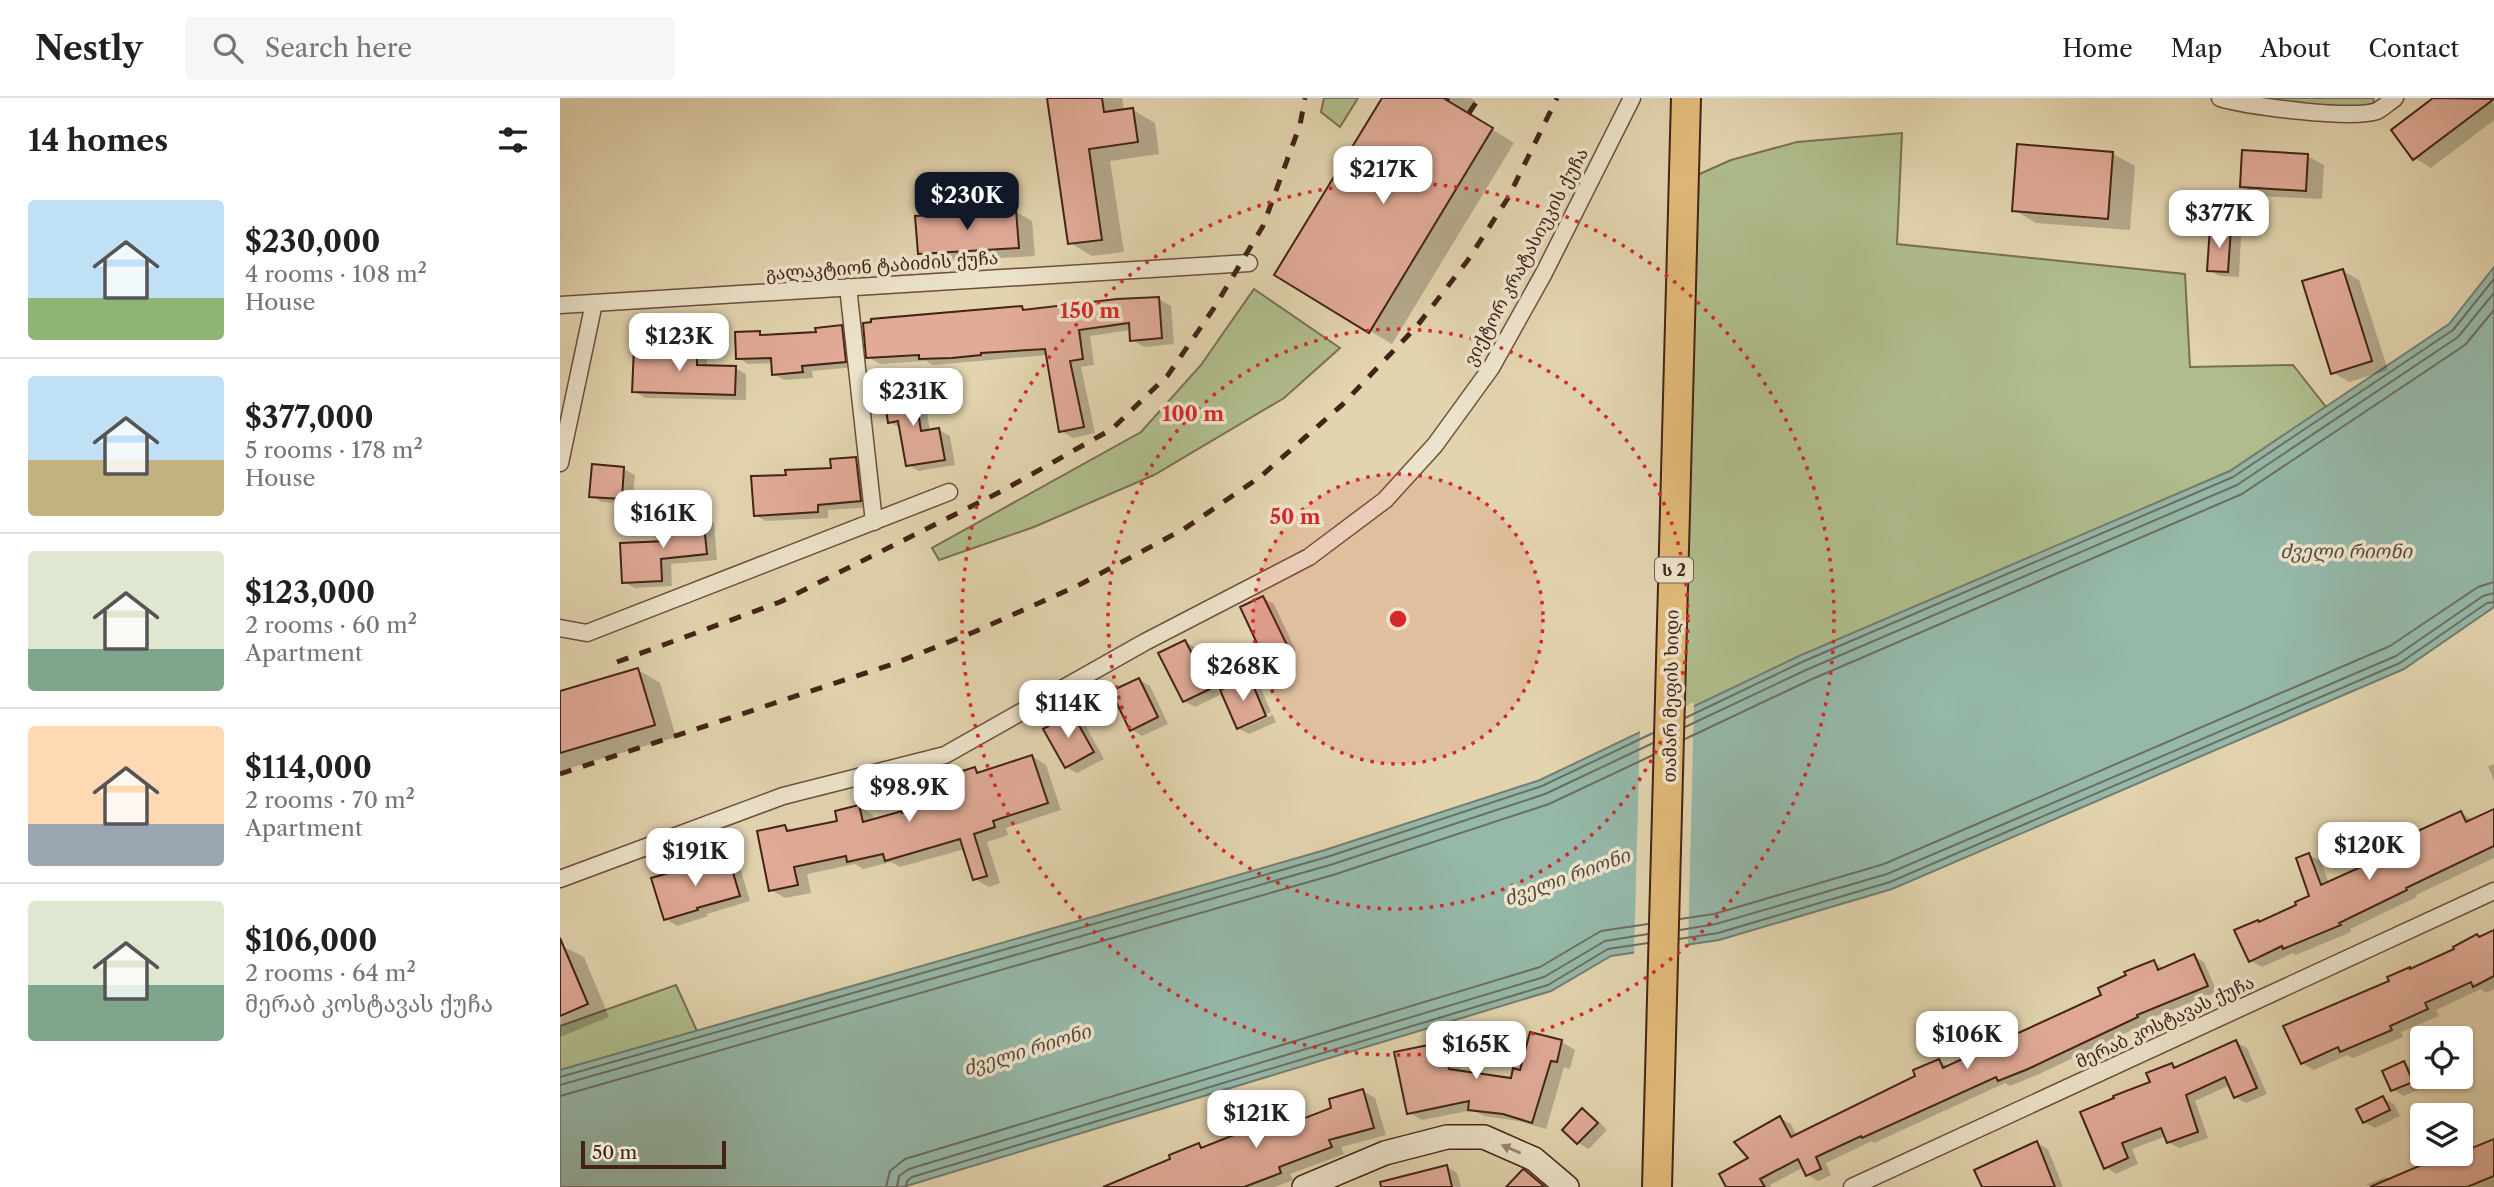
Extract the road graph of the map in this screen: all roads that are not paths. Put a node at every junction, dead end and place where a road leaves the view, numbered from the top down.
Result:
1 (1632, 98) edge
2 (1686, 98) edge
3 (2220, 98) edge
4 (2395, 98) edge
5 (1249, 263) dead end
6 (848, 288) junction
7 (594, 303) junction
8 (560, 306) edge
9 (560, 463) edge
10 (949, 492) dead end
11 (874, 522) junction
12 (560, 628) edge
13 (560, 879) edge
14 (2494, 891) edge
15 (1304, 1187) edge
16 (1567, 1187) edge
17 (1657, 1187) edge
18 (1852, 1187) edge

1 - 13 street, ვიქტორ კრატასიუკის ქუჩა
2 - 17 highway, თამარ მეფის ხიდი / ს 2
3 - 4 street
5 - 6 street, გალაკტიონ ტაბიძის ქუჩა
6 - 7 street, გალაკტიონ ტაბიძის ქუჩა
6 - 11 street
7 - 8 street, გალაკტიონ ტაბიძის ქუჩა
7 - 9 street
10 - 11 street
11 - 12 street
14 - 18 street, მერაბ კოსტავას ქუჩა
16 -> 15 street

